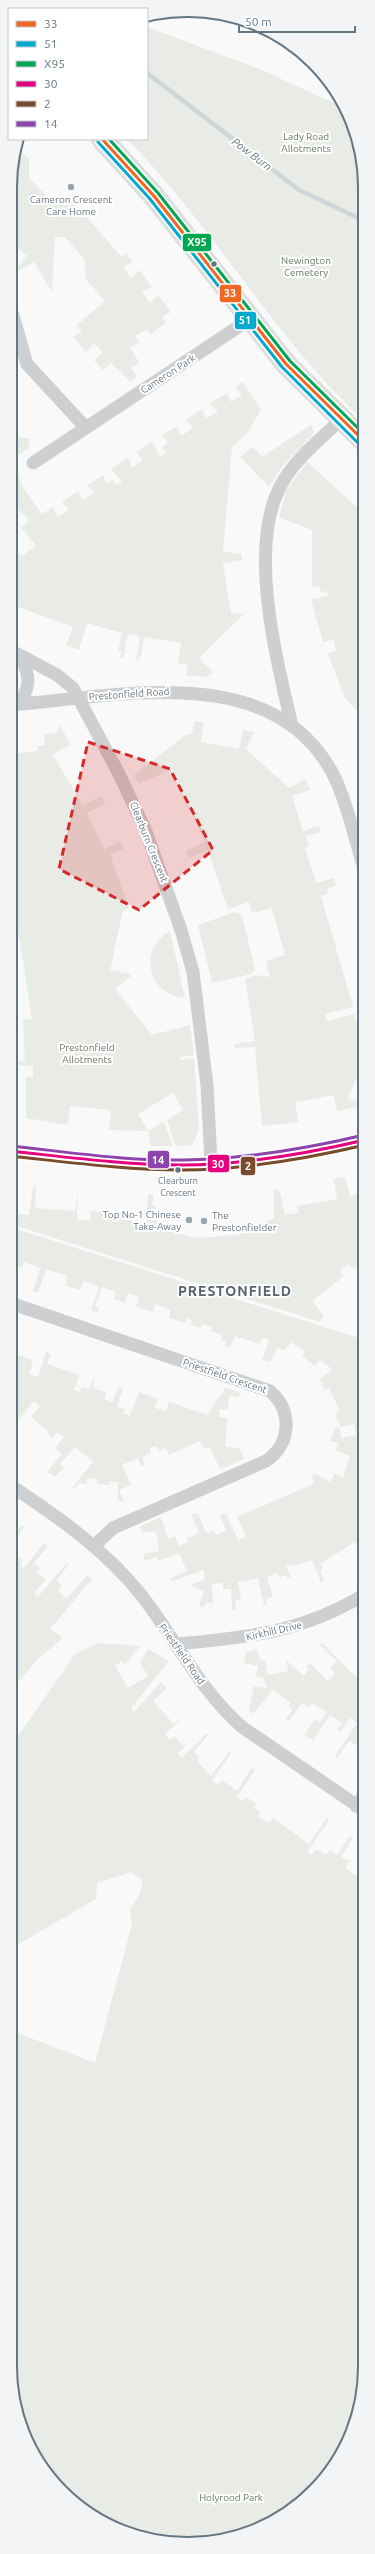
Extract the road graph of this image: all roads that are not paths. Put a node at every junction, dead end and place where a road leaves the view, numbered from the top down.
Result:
1 (103, 140) edge
2 (250, 319) junction
3 (17, 329) edge
4 (340, 420) junction
5 (86, 428) junction
6 (358, 436) edge
7 (33, 463) dead end
8 (17, 654) edge
9 (17, 655) edge
10 (78, 698) junction
11 (17, 702) edge
12 (17, 704) edge
13 (292, 726) junction
14 (358, 850) edge
15 (358, 1141) edge
16 (17, 1151) edge
17 (211, 1163) junction
18 (17, 1305) edge
19 (17, 1490) edge
20 (94, 1546) junction
21 (358, 1598) edge
22 (176, 1644) junction
23 (358, 1808) edge

1 - 2 main road
2 - 4 main road
2 - 5 street, Cameron Park
3 - 5 street
4 - 6 main road
4 - 13 street
5 - 7 street, Cameron Park
8 - 10 street, Clearburn Crescent
9 - 11 street
10 - 12 street, Prestonfield Road
10 - 13 street, Prestonfield Road
10 - 17 street, Clearburn Crescent
13 - 14 street, Prestonfield Road
15 - 17 street
16 - 17 street
18 - 20 street, Priestfield Crescent
19 - 20 street, Priestfield Road
20 - 22 street, Priestfield Road
21 - 22 street, Kirkhill Drive
22 - 23 street, Priestfield Road

